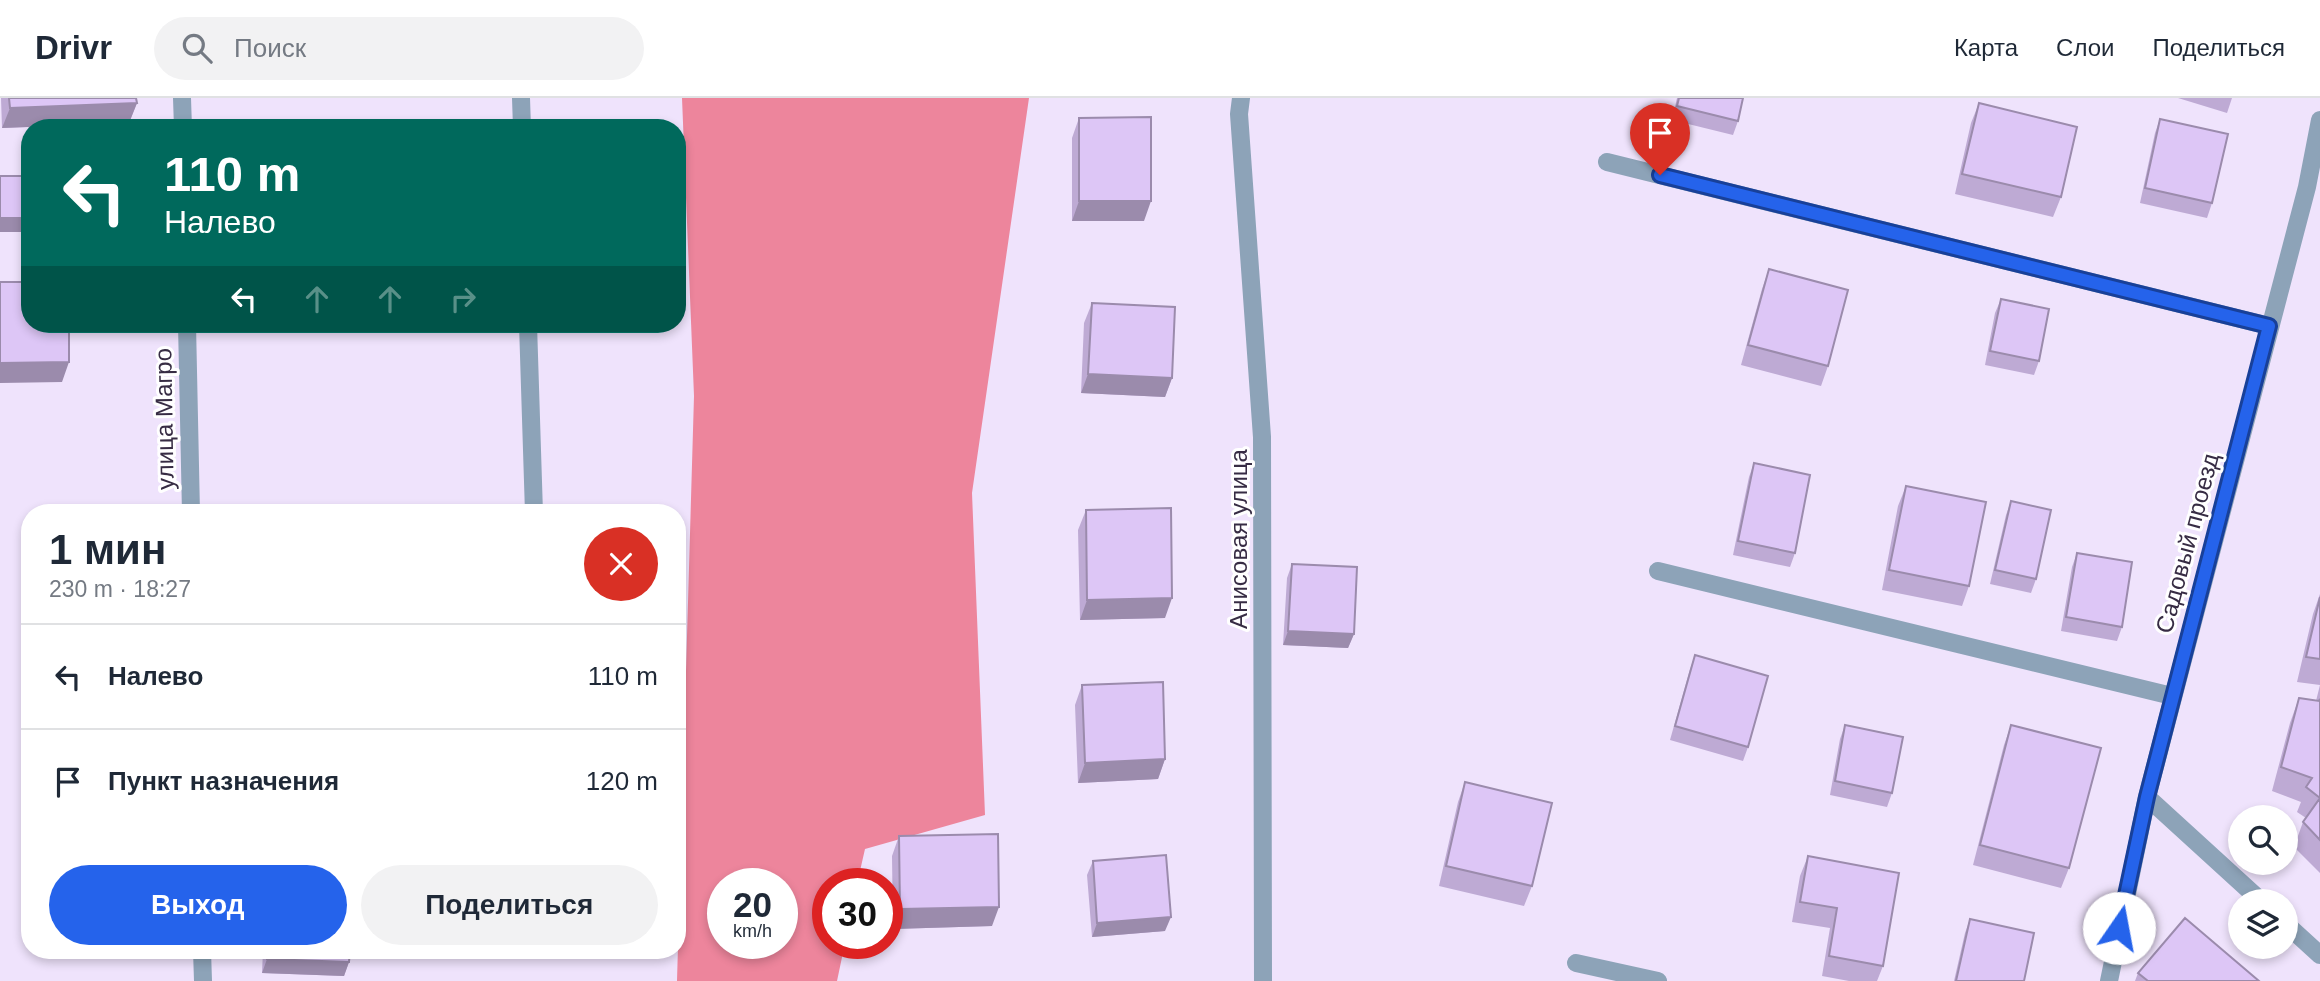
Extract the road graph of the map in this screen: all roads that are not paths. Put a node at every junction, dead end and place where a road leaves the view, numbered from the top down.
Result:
1 (182, 98) edge
2 (521, 98) edge
3 (1241, 98) edge
4 (183, 119) edge
5 (522, 119) edge
6 (2320, 120) edge
7 (1607, 162) dead end
8 (2269, 326) junction
9 (187, 333) edge
10 (528, 333) edge
11 (191, 504) edge
12 (534, 504) edge
13 (1658, 570) dead end
14 (2172, 696) junction
15 (2147, 797) junction
16 (2248, 889) edge
17 (2298, 934) edge
18 (2320, 955) edge
19 (202, 959) edge
20 (1576, 963) dead end
21 (203, 981) edge
22 (1263, 981) edge
23 (1658, 981) edge
24 (2109, 981) edge

1 - 4 street
2 - 5 street
3 - 22 street, Анисовая улица
6 - 8 street, Садовый проезд
7 - 8 street
8 - 14 street, Садовый проезд
9 - 11 street, улица Магро
10 - 12 street
13 - 14 street
14 - 15 street, Садовый проезд
15 - 16 street
15 - 24 street, Садовый проезд
17 - 18 street
19 - 21 street
20 - 23 street

